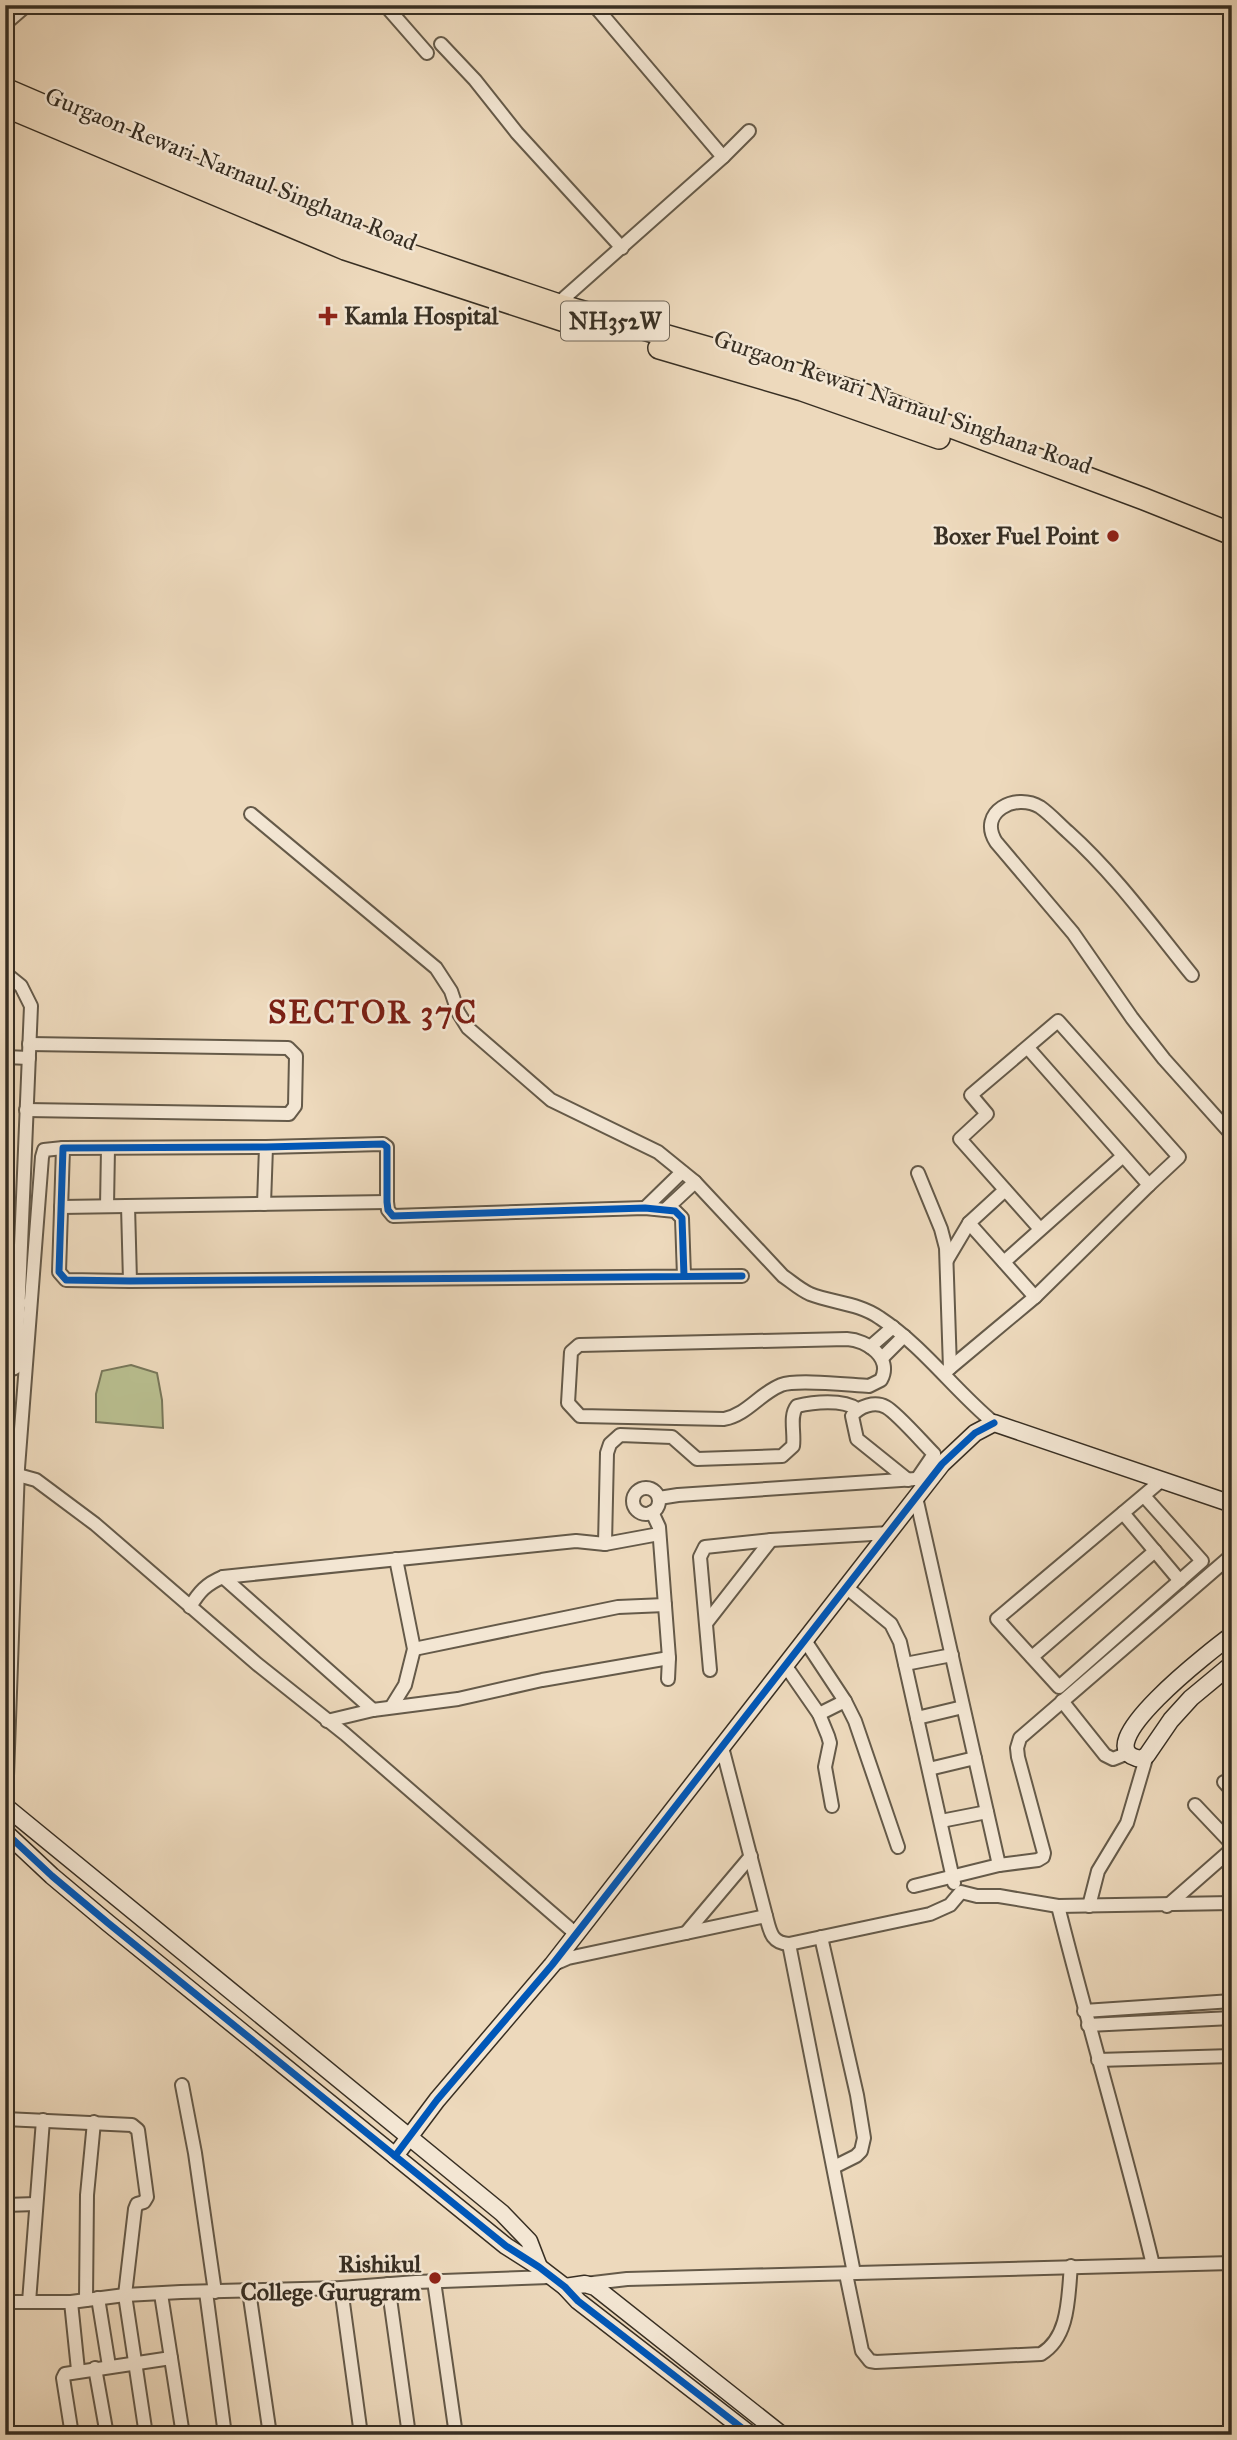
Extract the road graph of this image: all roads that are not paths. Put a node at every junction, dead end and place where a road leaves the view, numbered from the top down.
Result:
1 (27, 5) edge
2 (384, 5) edge
3 (594, 5) edge
4 (5, 24) edge
5 (441, 44) dead end
6 (427, 53) dead end
7 (5, 89) edge
8 (5, 106) edge
9 (748, 131) dead end
10 (723, 157) junction
11 (622, 248) junction
12 (551, 310) junction
13 (1132, 502) junction
14 (1232, 534) edge
15 (1232, 549) edge
16 (251, 814) dead end
17 (5, 974) edge
18 (1192, 975) dead end
19 (29, 1044) junction
20 (1028, 1048) junction
21 (5, 1057) edge
22 (29, 1058) junction
23 (26, 1110) junction
24 (1232, 1135) edge
25 (63, 1147) junction
26 (266, 1147) junction
27 (108, 1148) junction
28 (1123, 1156) junction
29 (682, 1171) junction
30 (918, 1173) dead end
31 (695, 1182) junction
32 (1149, 1185) junction
33 (1005, 1190) junction
34 (387, 1202) junction
35 (264, 1204) junction
36 (107, 1206) junction
37 (128, 1206) junction
38 (61, 1207) junction
39 (645, 1208) junction
40 (666, 1209) junction
41 (969, 1223) junction
42 (1040, 1229) junction
43 (947, 1260) junction
44 (1004, 1262) junction
45 (684, 1276) junction
46 (742, 1276) dead end
47 (130, 1281) junction
48 (1035, 1297) junction
49 (5, 1303) edge
50 (20, 1303) junction
51 (893, 1327) junction
52 (904, 1336) junction
53 (870, 1347) junction
54 (882, 1358) junction
55 (5, 1371) edge
56 (947, 1371) junction
57 (857, 1409) junction
58 (994, 1423) junction
59 (12, 1477) edge
60 (919, 1479) junction
61 (1161, 1480) junction
62 (1144, 1496) junction
63 (916, 1497) junction
64 (659, 1498) junction
65 (1232, 1504) edge
66 (652, 1512) junction
67 (1123, 1513) junction
68 (889, 1533) junction
69 (659, 1534) junction
70 (771, 1540) junction
71 (605, 1544) junction
72 (1155, 1551) junction
73 (1232, 1555) edge
74 (396, 1559) junction
75 (223, 1577) junction
76 (1180, 1581) junction
77 (846, 1587) junction
78 (665, 1605) junction
79 (190, 1607) junction
80 (707, 1622) junction
81 (1232, 1635) edge
82 (804, 1639) junction
83 (414, 1649) junction
84 (952, 1655) junction
85 (1032, 1657) junction
86 (669, 1658) junction
87 (905, 1664) junction
88 (1232, 1664) edge
89 (785, 1665) junction
90 (710, 1670) dead end
91 (668, 1679) dead end
92 (845, 1701) junction
93 (1062, 1701) junction
94 (392, 1706) junction
95 (963, 1707) junction
96 (373, 1710) junction
97 (819, 1714) junction
98 (917, 1717) junction
99 (327, 1721) junction
100 (722, 1747) junction
101 (1128, 1753) junction
102 (1147, 1755) junction
103 (975, 1758) junction
104 (929, 1769) junction
105 (1195, 1805) dead end
106 (832, 1806) dead end
107 (6, 1807) edge
108 (987, 1812) junction
109 (941, 1821) junction
110 (5, 1832) edge
111 (898, 1847) dead end
112 (1232, 1847) edge
113 (751, 1856) junction
114 (999, 1865) junction
115 (953, 1876) junction
116 (914, 1886) dead end
117 (956, 1897) junction
118 (1232, 1903) edge
119 (1058, 1906) junction
120 (1089, 1906) junction
121 (1167, 1906) junction
122 (766, 1916) junction
123 (685, 1933) junction
124 (576, 1934) junction
125 (821, 1937) junction
126 (789, 1944) junction
127 (552, 1965) junction
128 (1232, 2001) edge
129 (1084, 2011) junction
130 (1232, 2018) edge
131 (1088, 2025) junction
132 (1232, 2056) edge
133 (1098, 2060) junction
134 (182, 2085) dead end
135 (5, 2119) edge
136 (43, 2120) junction
137 (94, 2122) junction
138 (409, 2137) junction
139 (395, 2156) junction
140 (834, 2166) junction
141 (5, 2204) edge
142 (36, 2204) junction
143 (1232, 2263) edge
144 (1153, 2265) junction
145 (1071, 2266) junction
146 (544, 2272) junction
147 (850, 2274) junction
148 (434, 2281) junction
149 (388, 2284) junction
150 (585, 2284) junction
151 (565, 2287) junction
152 (341, 2288) junction
153 (249, 2291) junction
154 (210, 2292) junction
155 (161, 2294) junction
156 (125, 2295) junction
157 (92, 2299) junction
158 (5, 2302) edge
159 (29, 2302) junction
160 (71, 2302) junction
161 (171, 2358) junction
162 (135, 2362) junction
163 (109, 2366) junction
164 (95, 2368) junction
165 (78, 2370) junction
166 (5, 2417) edge
167 (6, 2435) edge
168 (72, 2435) edge
169 (107, 2435) edge
170 (146, 2435) edge
171 (183, 2435) edge
172 (225, 2435) edge
173 (270, 2435) edge
174 (361, 2435) edge
175 (409, 2435) edge
176 (456, 2435) edge
177 (751, 2435) edge
178 (782, 2435) edge

1 - 4 street
2 - 6 street
3 - 10 street
5 - 11 street
7 - 12 highway, NH352W
8 - 12 highway, Gurgaon Rewari Narnaul Singhana Road / NH352W
9 - 10 street
10 - 11 street
11 - 12 street
12 - 13 highway, Gurgaon Rewari Narnaul Singhana Road / NH352W
13 - 14 highway, NH352W
13 - 15 highway, Gurgaon Rewari Narnaul Singhana Road / NH352W
16 - 29 street
17 - 19 street
18 - 24 street
19 - 22 street
19 - 23 street
20 - 28 street
20 - 32 street
20 - 33 street
21 - 22 street
22 - 23 street
23 - 50 street
25 - 27 street
25 - 38 street
25 - 59 street
26 - 27 street
26 - 34 street
26 - 35 street
27 - 36 street
28 - 32 street
28 - 42 street
29 - 31 street
29 - 39 street
30 - 43 street
31 - 40 street
31 - 51 street
32 - 48 street
33 - 41 street
33 - 42 street
34 - 35 street
34 - 39 street
35 - 37 street
36 - 37 street
36 - 38 street
37 - 47 street
38 - 47 street
39 - 40 street
40 - 45 street
41 - 43 street
41 - 44 street
42 - 44 street
43 - 56 street
44 - 48 street
45 - 46 street
45 - 47 street
48 - 56 street
49 - 50 street
50 - 55 street
51 - 52 street
51 - 53 street
52 - 54 street
52 - 56 street
53 - 54 street
53 - 54 street
56 - 58 street
57 - 60 street
57 - 60 street
57 - 71 street
58 - 60 street
58 - 61 street
59 - 79 street
59 - 107 street
60 - 63 street
60 - 64 street
61 - 62 street
61 - 65 street
62 - 67 street
62 - 76 street
63 - 68 street
63 - 84 street
64 - 66 street
64 - 66 street
66 - 69 street
67 - 72 street
67 - 85 street
68 - 70 street
68 - 77 street
69 - 71 street
69 - 78 street
70 - 80 street
70 - 80 street
71 - 74 street
72 - 76 street
72 - 85 street
73 - 93 street
74 - 75 street
74 - 83 street
75 - 79 street
75 - 96 street
76 - 85 street
77 - 82 street
77 - 87 street
78 - 83 street
78 - 86 street
79 - 99 street
80 - 90 street
81 - 101 street
82 - 89 street
82 - 92 street
83 - 94 street
84 - 87 street
84 - 95 street
86 - 91 street
86 - 94 street
87 - 98 street
88 - 102 street
89 - 97 street
89 - 100 street
92 - 97 street
92 - 111 street
93 - 101 street
93 - 114 street
94 - 96 street
95 - 98 street
95 - 103 street
96 - 99 street
97 - 106 street
98 - 104 street
99 - 124 street
100 - 113 street
100 - 124 street
101 - 102 street
102 - 120 street
103 - 104 street
103 - 108 street
104 - 109 street
105 - 112 street
107 - 110 street
107 - 138 street
108 - 109 street
108 - 114 street
109 - 115 street
110 - 139 street
112 - 121 street
113 - 122 street
113 - 123 street
114 - 115 street
115 - 116 street
115 - 117 street
117 - 119 street
117 - 125 street
118 - 121 street
119 - 120 street
119 - 129 street
120 - 121 street
122 - 123 street
122 - 126 street
123 - 127 street
124 - 127 street
125 - 126 street
125 - 140 street
126 - 140 street
127 - 138 street
128 - 129 street
129 - 131 street
130 - 131 street
131 - 133 street
132 - 133 street
133 - 144 street
134 - 154 street
135 - 136 street
136 - 137 street
136 - 142 street
137 - 156 street
137 - 157 street
138 - 139 street
138 - 146 street
139 - 146 street
140 - 147 street
141 - 142 street
142 - 159 street
143 - 144 street
144 - 145 street
145 - 147 street
145 - 147 street
146 - 148 street
146 - 151 street
147 - 150 street
148 - 149 street
148 - 176 street
149 - 152 street
149 - 175 street
150 - 151 street
150 - 178 street
151 - 177 street
152 - 153 street
152 - 174 street
153 - 154 street
153 - 173 street
154 - 155 street
154 - 172 street
155 - 156 street
155 - 161 street
156 - 157 street
156 - 162 street
157 - 160 street
157 - 163 street
158 - 159 street
159 - 160 street
160 - 165 street
161 - 162 street
161 - 171 street
162 - 163 street
162 - 170 street
163 - 164 street
164 - 165 street
164 - 169 street
165 - 168 street
166 - 167 street

